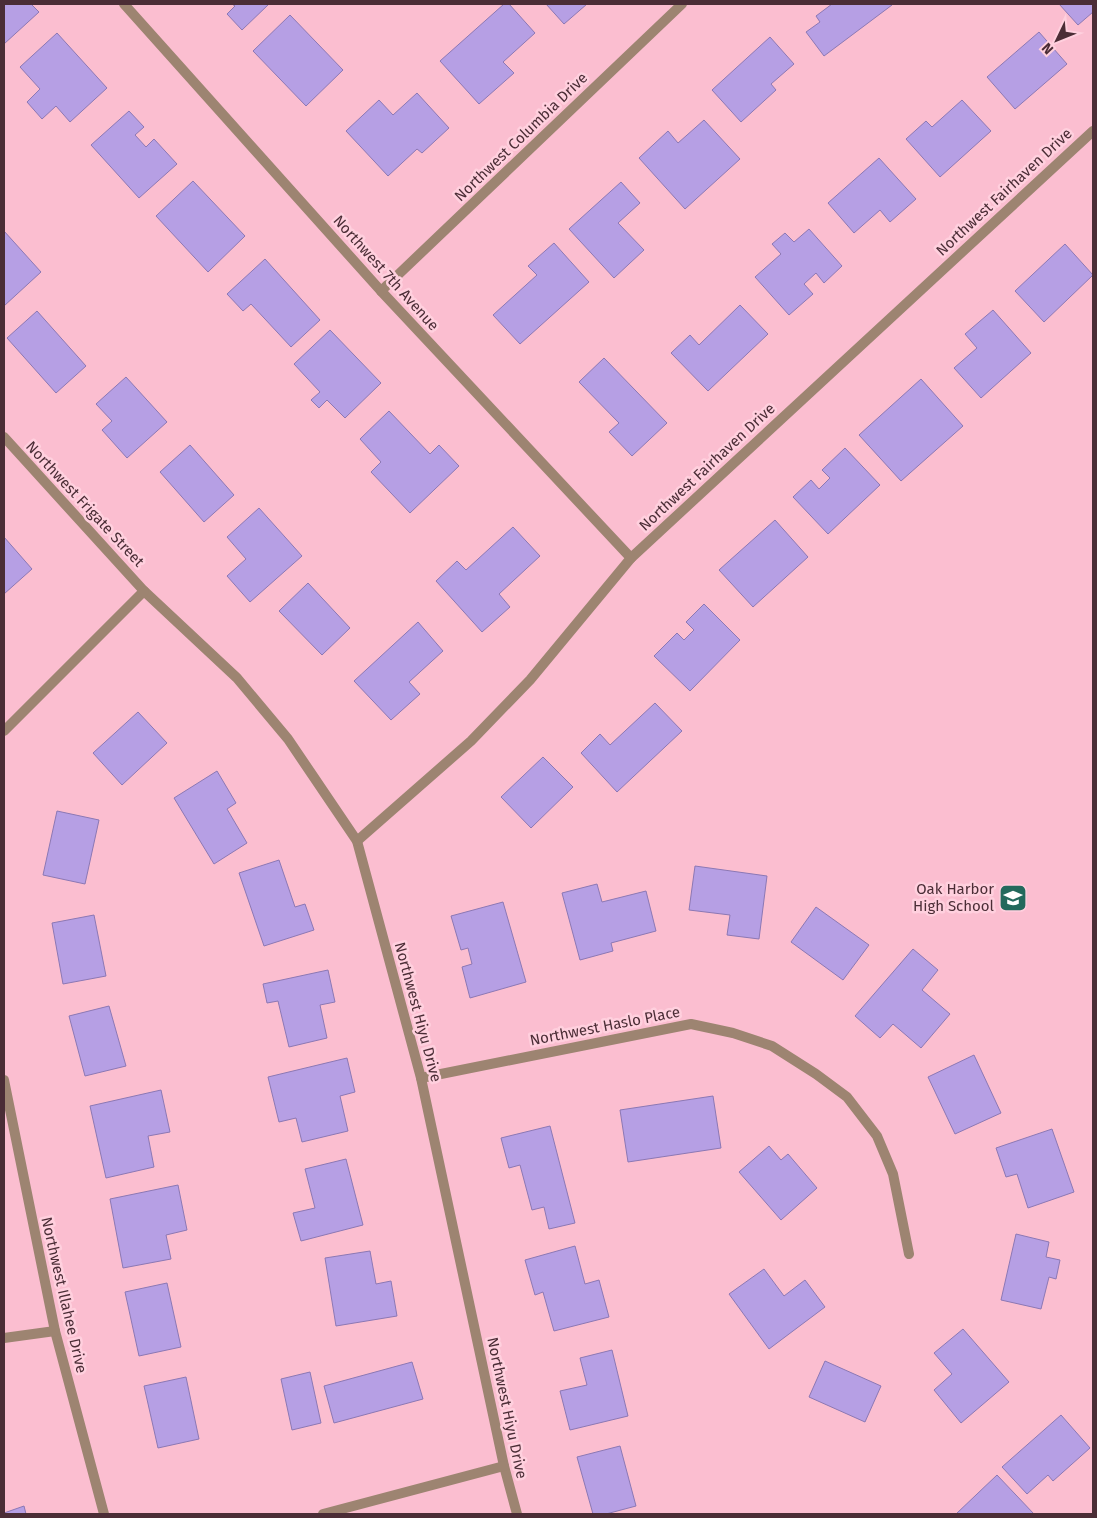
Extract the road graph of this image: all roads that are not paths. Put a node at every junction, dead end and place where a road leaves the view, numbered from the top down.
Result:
1 (124, 4) edge
2 (682, 4) edge
3 (1093, 131) edge
4 (381, 292) junction
5 (4, 438) edge
6 (631, 558) junction
7 (144, 591) junction
8 (4, 732) edge
9 (357, 841) junction
10 (421, 1078) junction
11 (4, 1080) edge
12 (909, 1254) dead end
13 (55, 1331) junction
14 (4, 1338) edge
15 (504, 1466) junction
16 (104, 1514) edge
17 (323, 1514) edge
18 (516, 1514) edge

1 - 4 street, Northwest 7th Avenue
2 - 4 street, Northwest Columbia Drive
3 - 6 street, Northwest Fairhaven Drive
4 - 6 street, Northwest 7th Avenue
5 - 7 street, Northwest Frigate Street
6 - 9 street, Northwest Fairhaven Drive
7 - 8 street
7 - 9 street, Northwest Hiyu Drive
9 - 10 street, Northwest Hiyu Drive
10 - 12 street, Northwest Haslo Place
10 - 15 street, Northwest Hiyu Drive
11 - 13 street, Northwest Illahee Drive
13 - 14 street
13 - 16 street, Northwest Illahee Drive
15 - 17 street
15 - 18 street, Northwest Hiyu Drive

